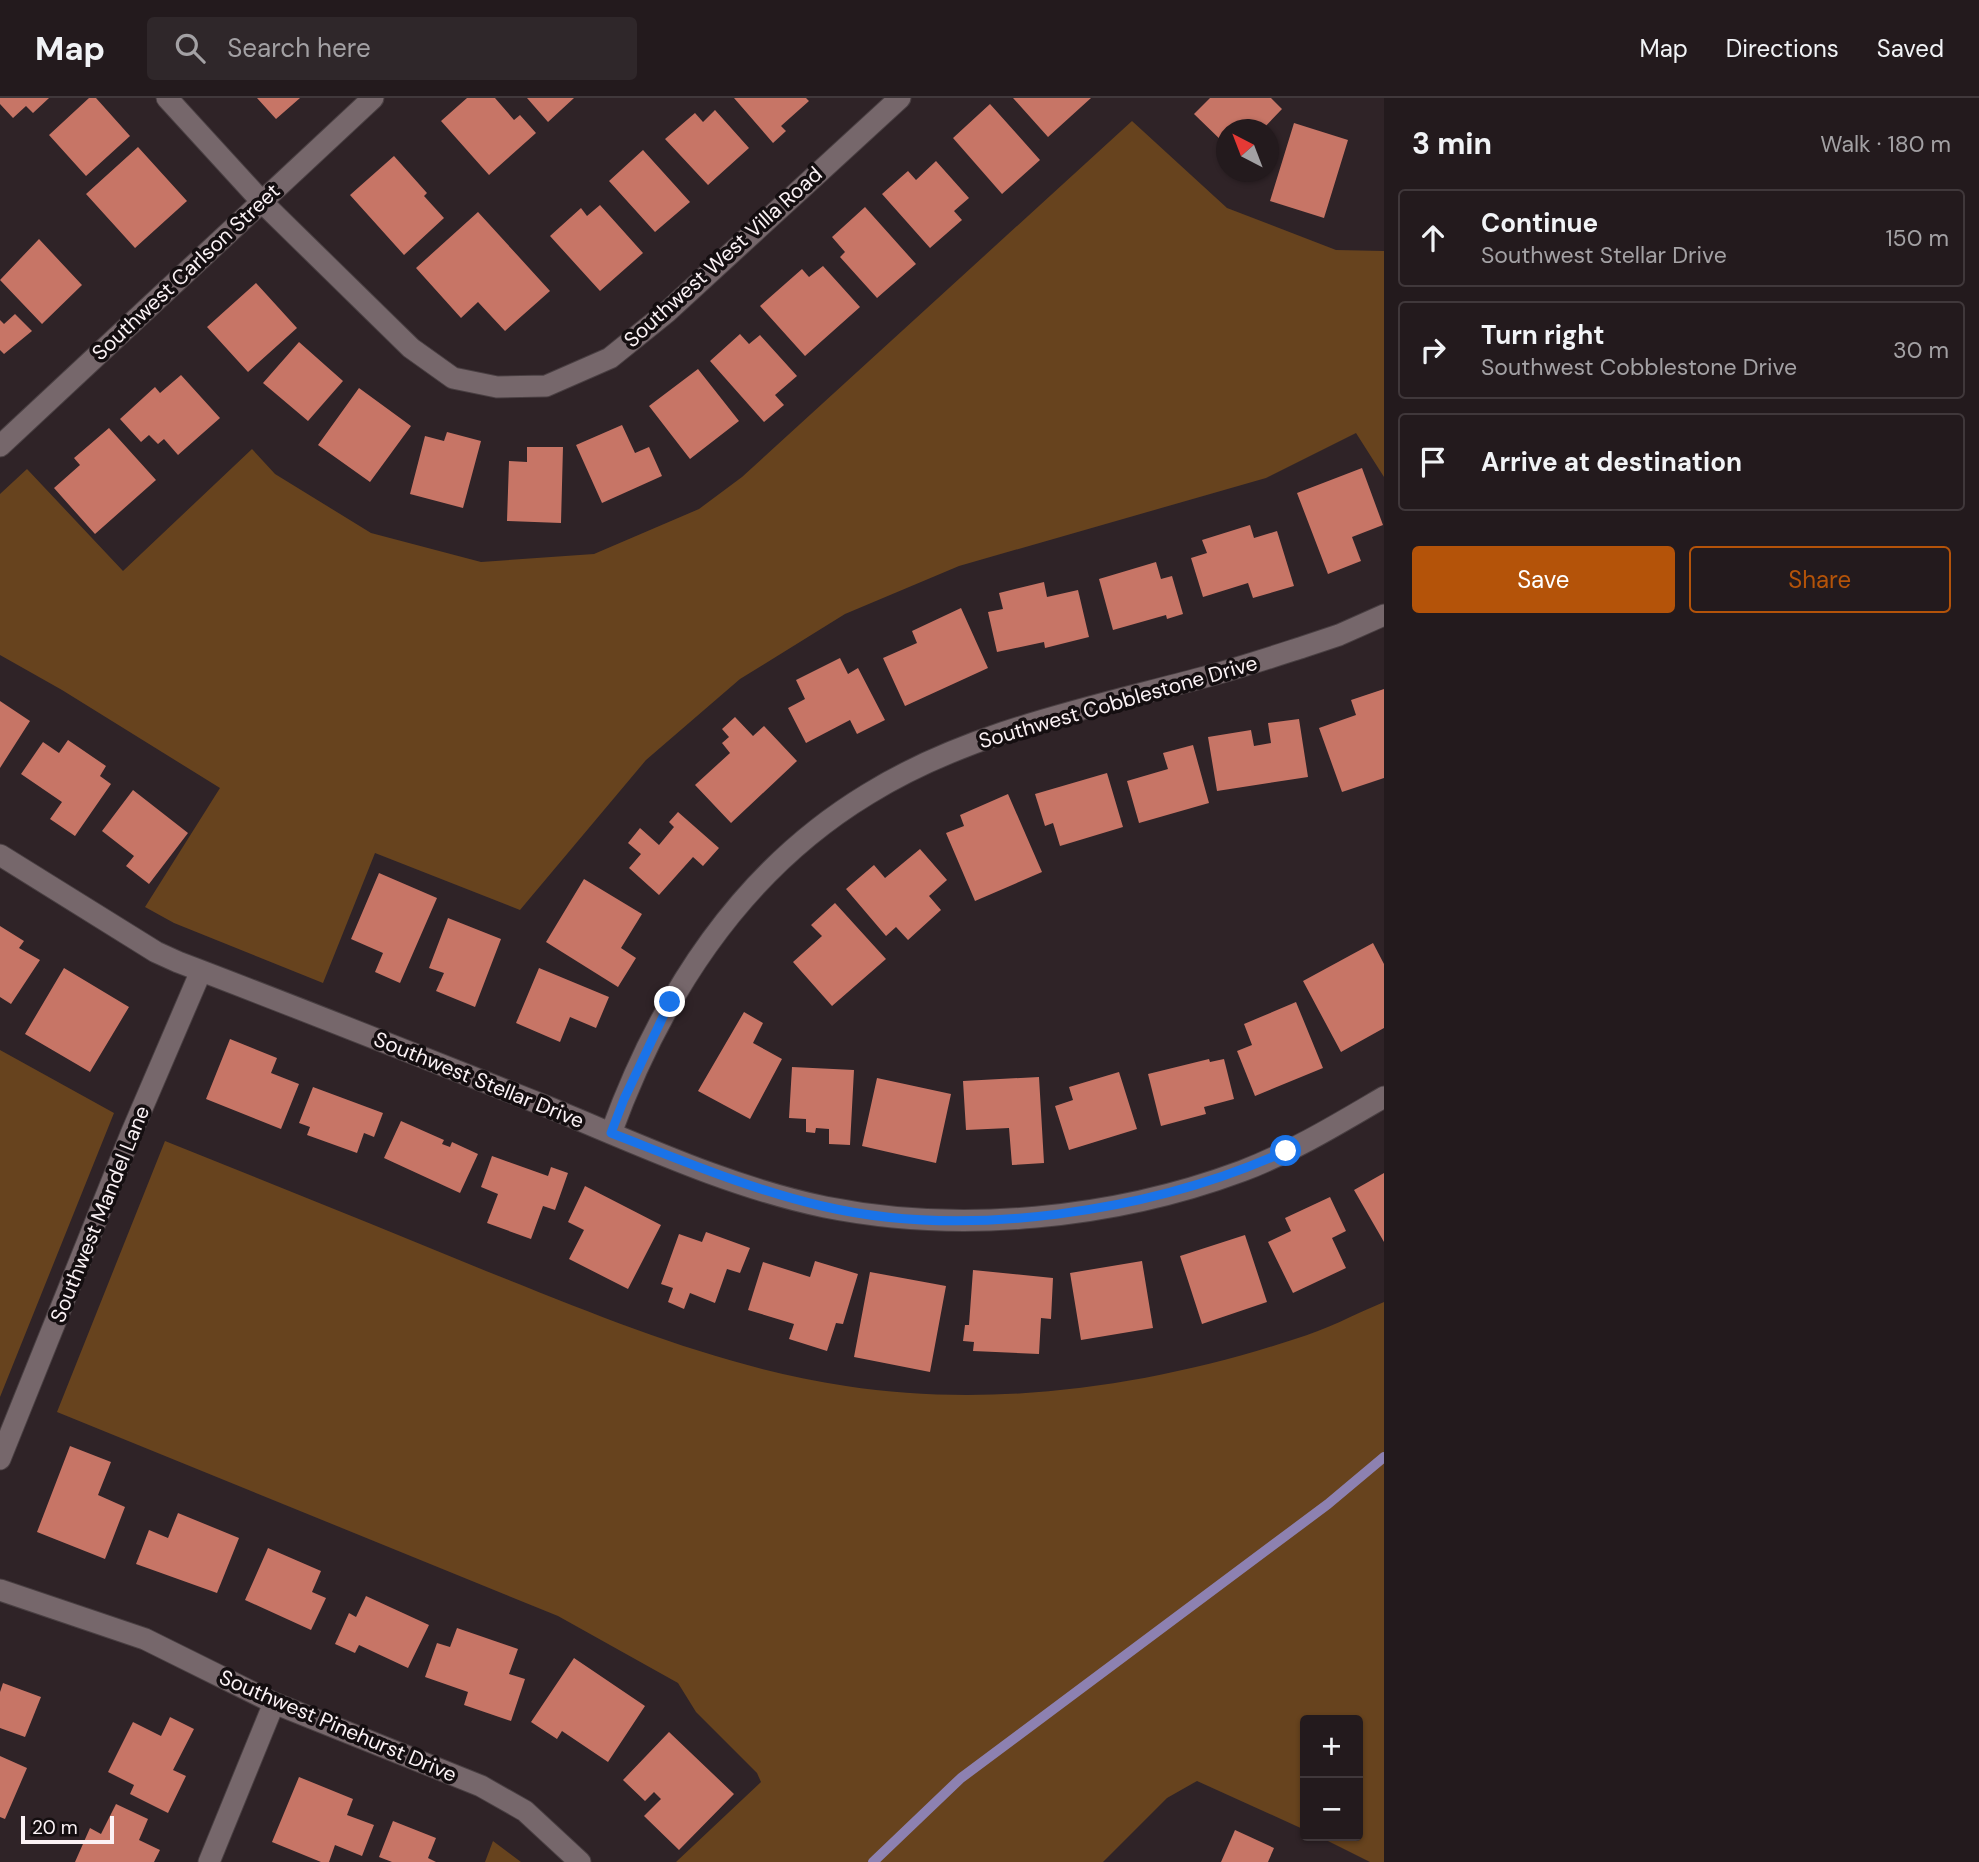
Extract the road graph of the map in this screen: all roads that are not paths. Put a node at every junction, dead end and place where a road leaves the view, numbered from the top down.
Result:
1 (167, 98) edge
2 (373, 98) edge
3 (900, 98) edge
4 (263, 203) junction
5 (0, 446) edge
6 (1384, 615) edge
7 (0, 855) edge
8 (201, 971) junction
9 (1384, 1097) edge
10 (611, 1133) junction
11 (0, 1459) edge
12 (0, 1590) edge
13 (274, 1703) junction
14 (209, 1862) edge
15 (580, 1862) edge

1 - 4 street, Southwest West Villa Road
2 - 4 street, Southwest Carlson Street
3 - 4 street, Southwest West Villa Road
4 - 5 street, Southwest Carlson Street
6 - 10 street, Southwest Cobblestone Drive
7 - 8 street, Southwest Stellar Drive
8 - 10 street, Southwest Stellar Drive
8 - 11 street, Southwest Mandel Lane
9 - 10 street, Southwest Stellar Drive
12 - 13 street, Southwest Pinehurst Drive
13 - 14 street
13 - 15 street, Southwest Pinehurst Drive

